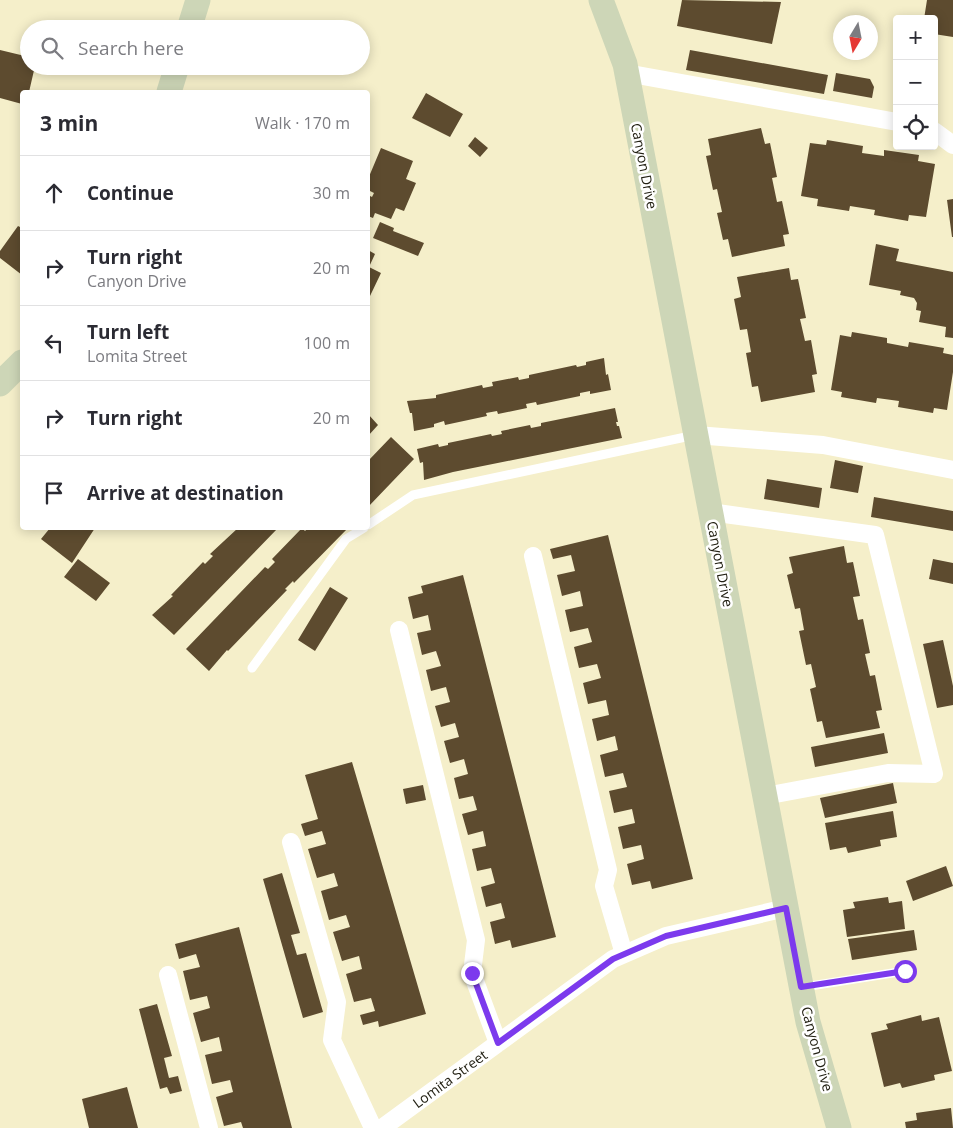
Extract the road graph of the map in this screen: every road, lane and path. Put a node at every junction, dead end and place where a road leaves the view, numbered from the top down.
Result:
1 (198, 0) edge
2 (601, 0) edge
3 (192, 20) edge
4 (626, 73) junction
5 (174, 75) edge
6 (170, 90) edge
7 (893, 121) edge
8 (938, 134) edge
9 (953, 145) edge
10 (20, 364) edge
11 (0, 384) edge
12 (696, 435) junction
13 (953, 470) edge
14 (710, 512) junction
15 (370, 524) edge
16 (361, 530) edge
17 (533, 556) dead end
18 (399, 630) dead end
19 (252, 668) dead end
20 (764, 796) junction
21 (291, 842) dead end
22 (786, 908) junction
23 (624, 954) junction
24 (905, 971) dead end
25 (168, 975) dead end
26 (801, 987) junction
27 (498, 1043) junction
28 (208, 1128) edge
29 (373, 1128) edge
30 (382, 1128) edge
31 (839, 1128) edge

1 - 3 main road
2 - 4 main road, Canyon Drive
4 - 7 street
4 - 12 main road, Canyon Drive
5 - 6 main road
8 - 9 street
10 - 11 main road
12 - 13 street
12 - 14 main road, Canyon Drive
12 - 15 lane
14 - 20 main road, Canyon Drive
14 - 20 street
16 - 19 lane
17 - 23 street
18 - 27 street
20 - 22 main road, Canyon Drive
21 - 29 street
22 - 23 street, Lomita Street
22 - 26 main road, Canyon Drive
23 - 27 street, Lomita Street
24 - 26 lane
25 - 28 street
26 - 31 main road, Canyon Drive
27 - 30 street, Lomita Street

